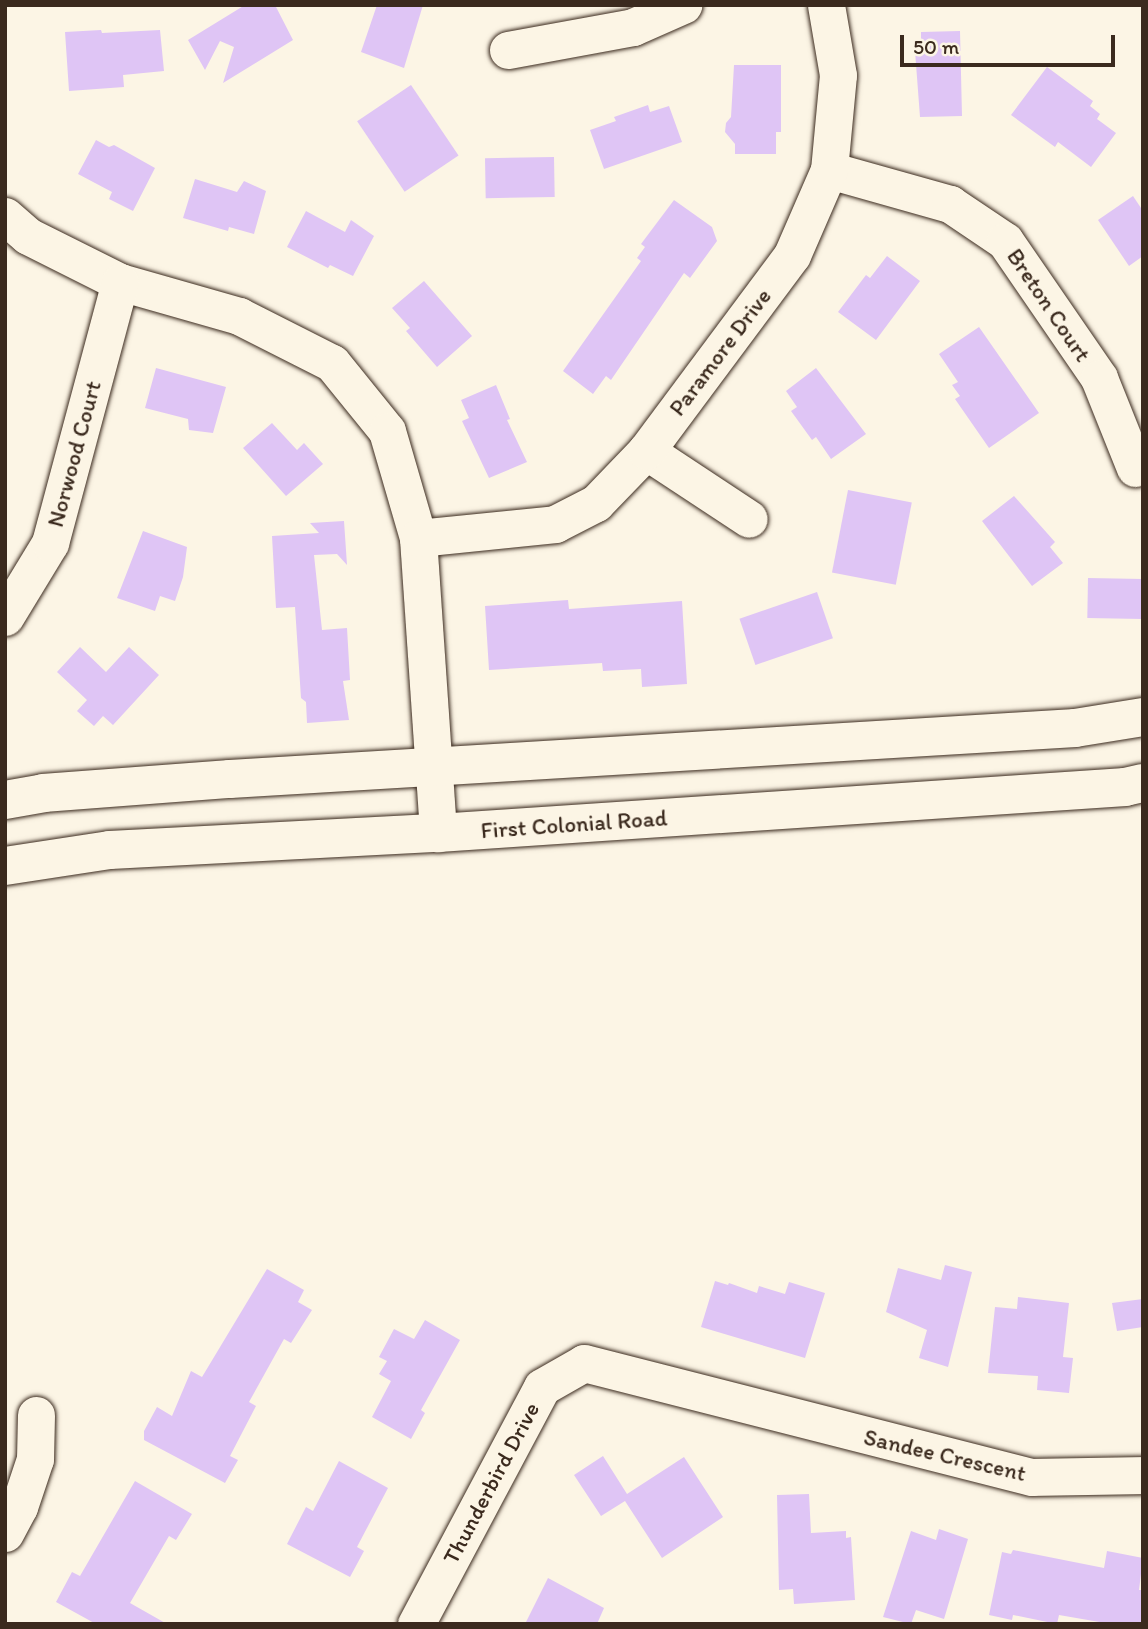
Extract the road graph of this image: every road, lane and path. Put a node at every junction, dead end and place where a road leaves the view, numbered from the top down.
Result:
1 (683, 5) edge
2 (827, 5) edge
3 (508, 50) dead end
4 (829, 170) junction
5 (5, 216) edge
6 (120, 282) junction
7 (646, 451) junction
8 (1135, 468) dead end
9 (748, 519) dead end
10 (418, 538) junction
11 (5, 617) edge
12 (1143, 718) edge
13 (432, 769) junction
14 (1143, 783) edge
15 (5, 800) edge
16 (438, 833) junction
17 (5, 866) edge
18 (750, 1408) joint
19 (36, 1415) dead end
20 (1143, 1475) edge
21 (5, 1533) edge
22 (416, 1624) edge

1 - 3 street
2 - 4 street, Paramore Drive
4 - 7 street, Paramore Drive
4 - 8 street, Breton Court
5 - 6 street
6 - 10 street
6 - 11 street, Norwood Court
7 - 9 street
7 - 10 street, Paramore Drive
10 - 13 street
12 - 13 main road
13 - 15 main road
13 - 16 street
14 - 16 main road, First Colonial Road
16 - 17 main road, First Colonial Road
18 - 20 street, Sandee Crescent
18 - 22 street, Thunderbird Drive
19 - 21 street

